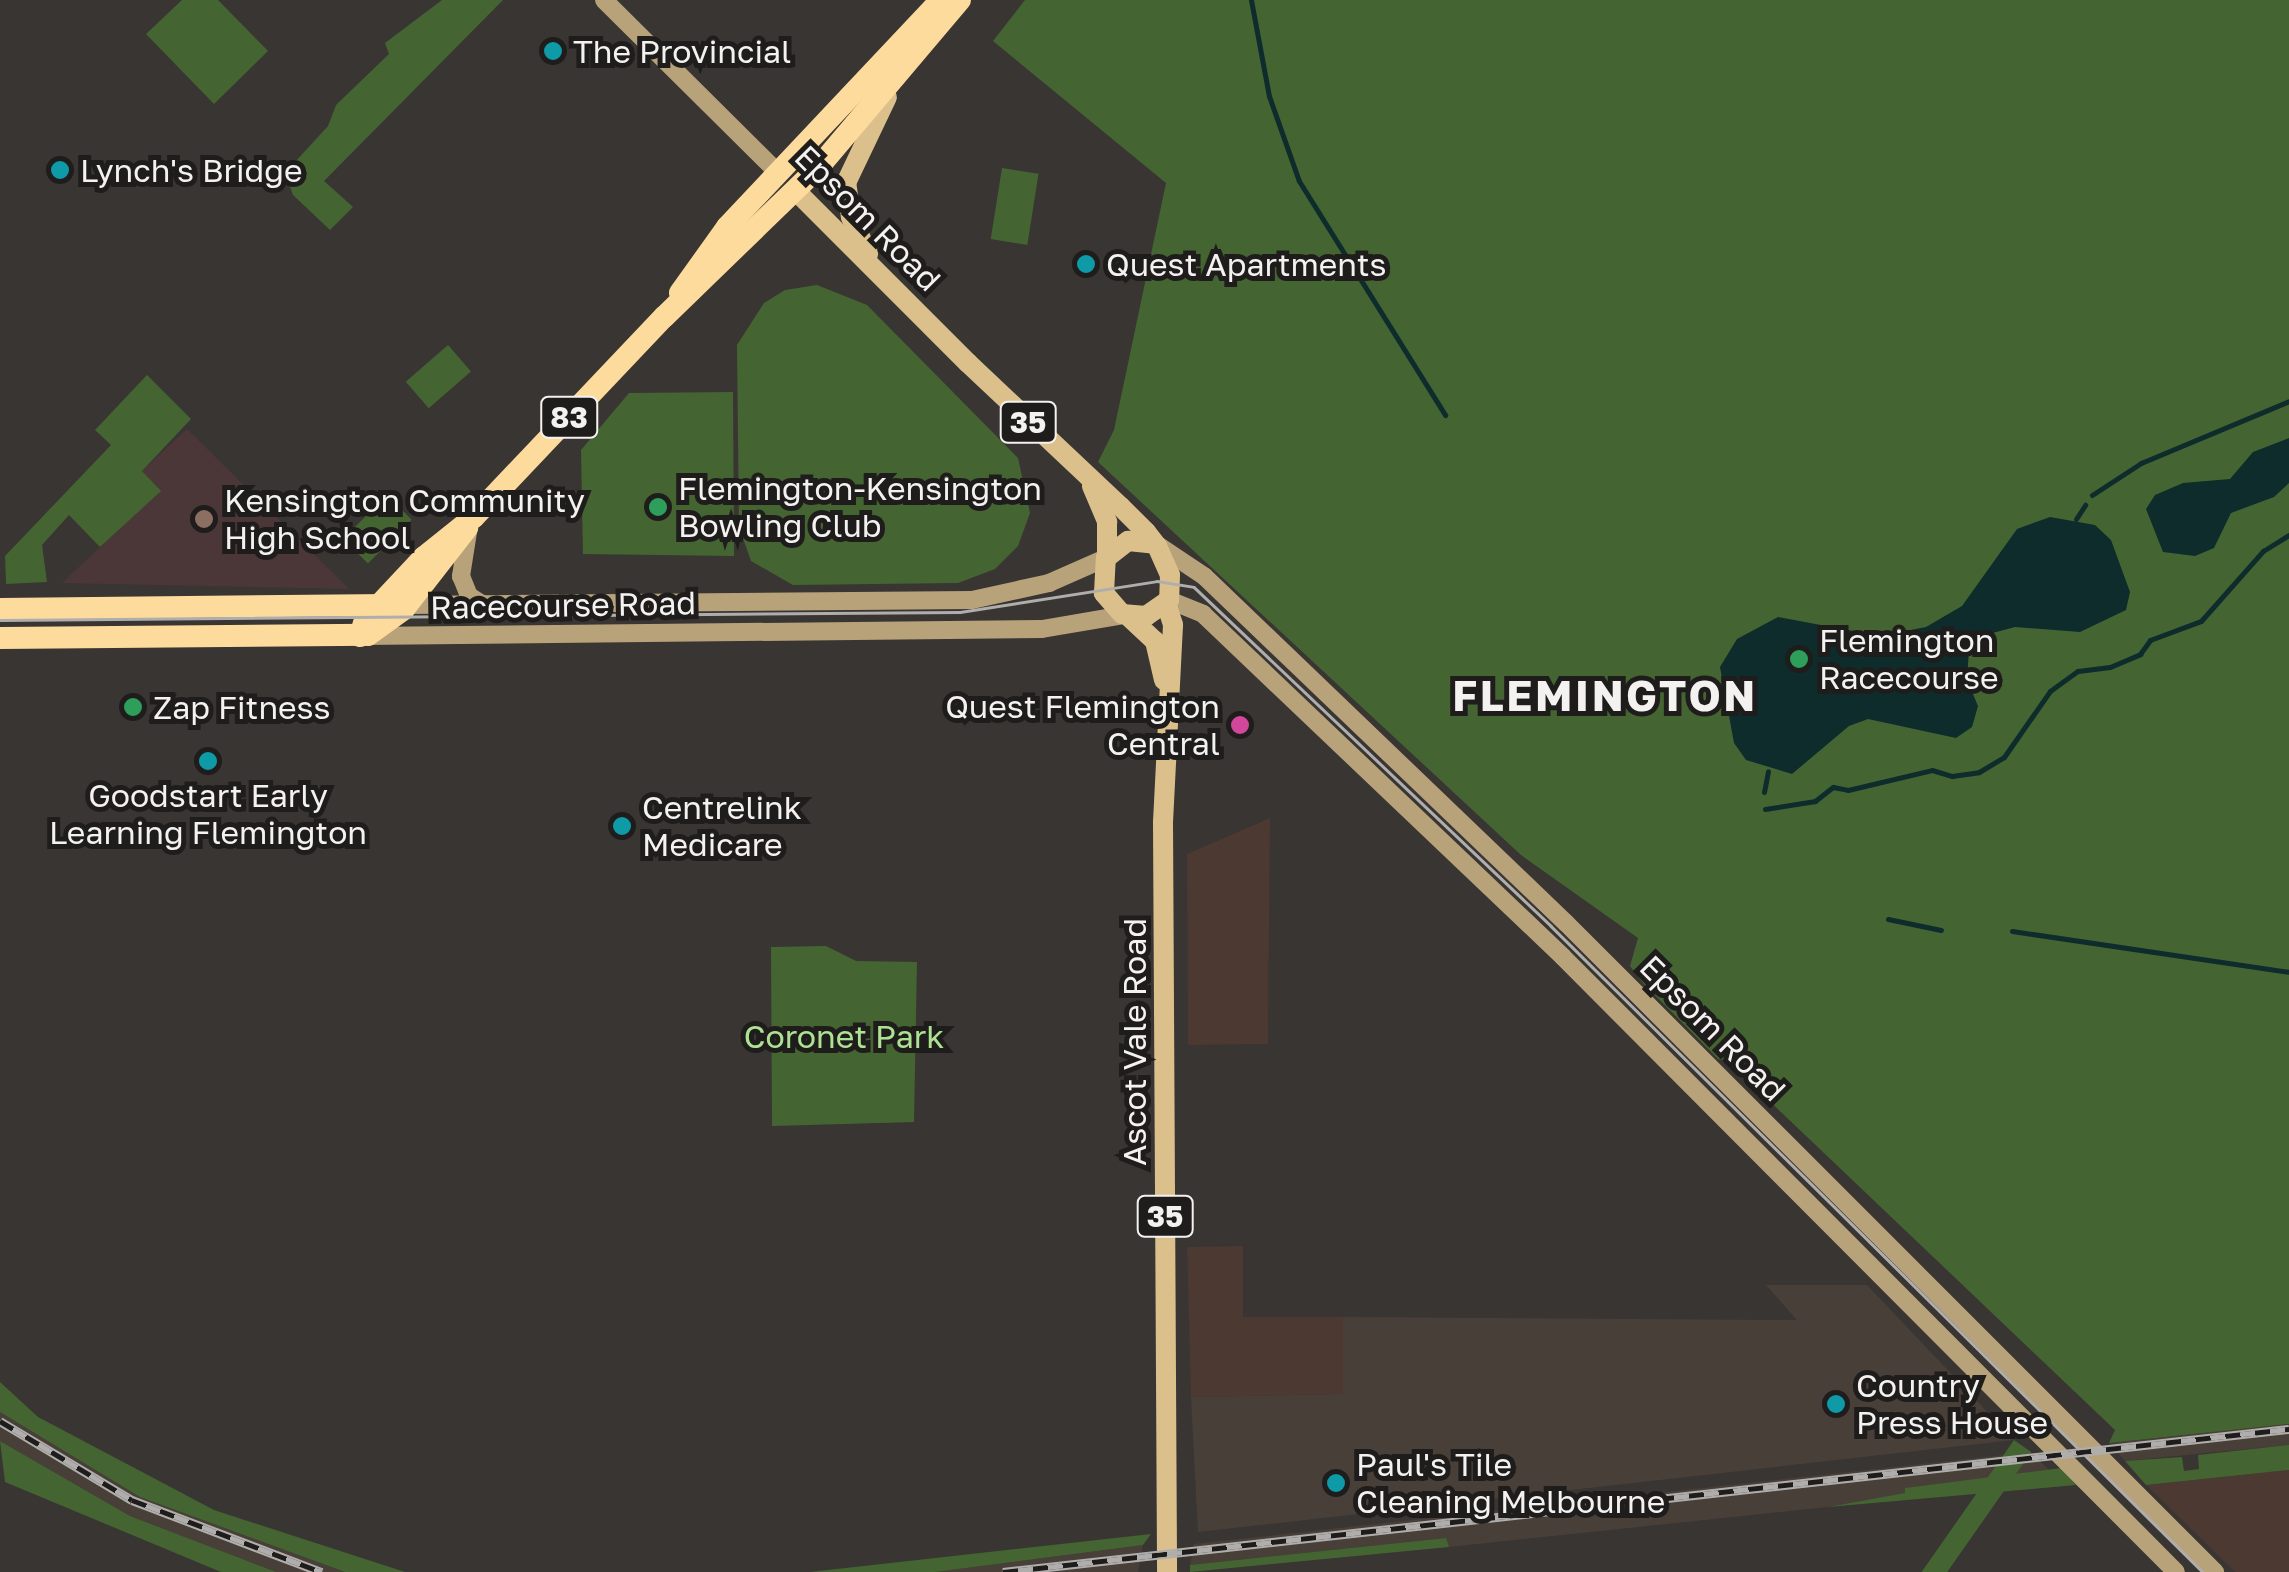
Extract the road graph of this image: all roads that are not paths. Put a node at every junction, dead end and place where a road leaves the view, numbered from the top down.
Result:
1 (604, 0) edge
2 (941, 0) edge
3 (960, 0) edge
4 (934, 35) junction
5 (894, 47) junction
6 (896, 83) junction
7 (776, 172) junction
8 (796, 191) junction
9 (876, 270) junction
10 (664, 316) junction
11 (1088, 480) junction
12 (473, 519) junction
13 (1156, 544) junction
14 (1106, 557) junction
15 (1168, 601) junction
16 (752, 603) junction
17 (378, 604) junction
18 (482, 604) junction
19 (408, 605) junction
20 (0, 609) edge
21 (69, 609) junction
22 (1126, 616) junction
23 (753, 634) junction
24 (360, 636) junction
25 (0, 638) edge
26 (75, 638) junction
27 (1167, 692) junction
28 (1167, 1572) edge
29 (2176, 1572) edge
30 (2214, 1572) edge

1 - 7 main road, Epsom Road
2 - 5 highway
3 - 4 highway
4 - 5 highway
4 - 6 highway
5 - 7 highway
6 - 8 highway
6 - 9 main road
7 - 8 highway, Epsom Road / 35
7 - 10 highway, 83
8 - 9 main road, Epsom Road / 35
8 - 10 highway, 83
9 - 11 main road, Epsom Road / 35
10 - 12 highway, 83
11 - 13 main road, Epsom Road / 35
11 - 14 main road, Epsom Road / 35
12 - 17 highway, 83
12 - 18 main road
12 - 19 highway, 83
13 - 14 main road
13 - 15 main road, 35
13 - 30 main road, Epsom Road
14 - 16 main road, Racecourse Road
14 - 22 main road, 35
15 - 22 main road
15 - 27 main road, Ascot Vale Road / 35
15 - 29 main road, Epsom Road
16 - 18 main road, Racecourse Road
16 - 23 main road
17 - 19 highway, Racecourse Road
17 - 21 highway, Racecourse Road
17 - 24 highway
18 - 19 main road, Racecourse Road
19 - 24 highway, 83
20 - 21 highway, Racecourse Road
21 - 26 highway
22 - 23 main road, Racecourse Road
22 - 27 main road, Ascot Vale Road / 35
23 - 24 main road, Racecourse Road
24 - 26 highway, Racecourse Road
25 - 26 highway, Racecourse Road
27 - 28 main road, Ascot Vale Road / 35

